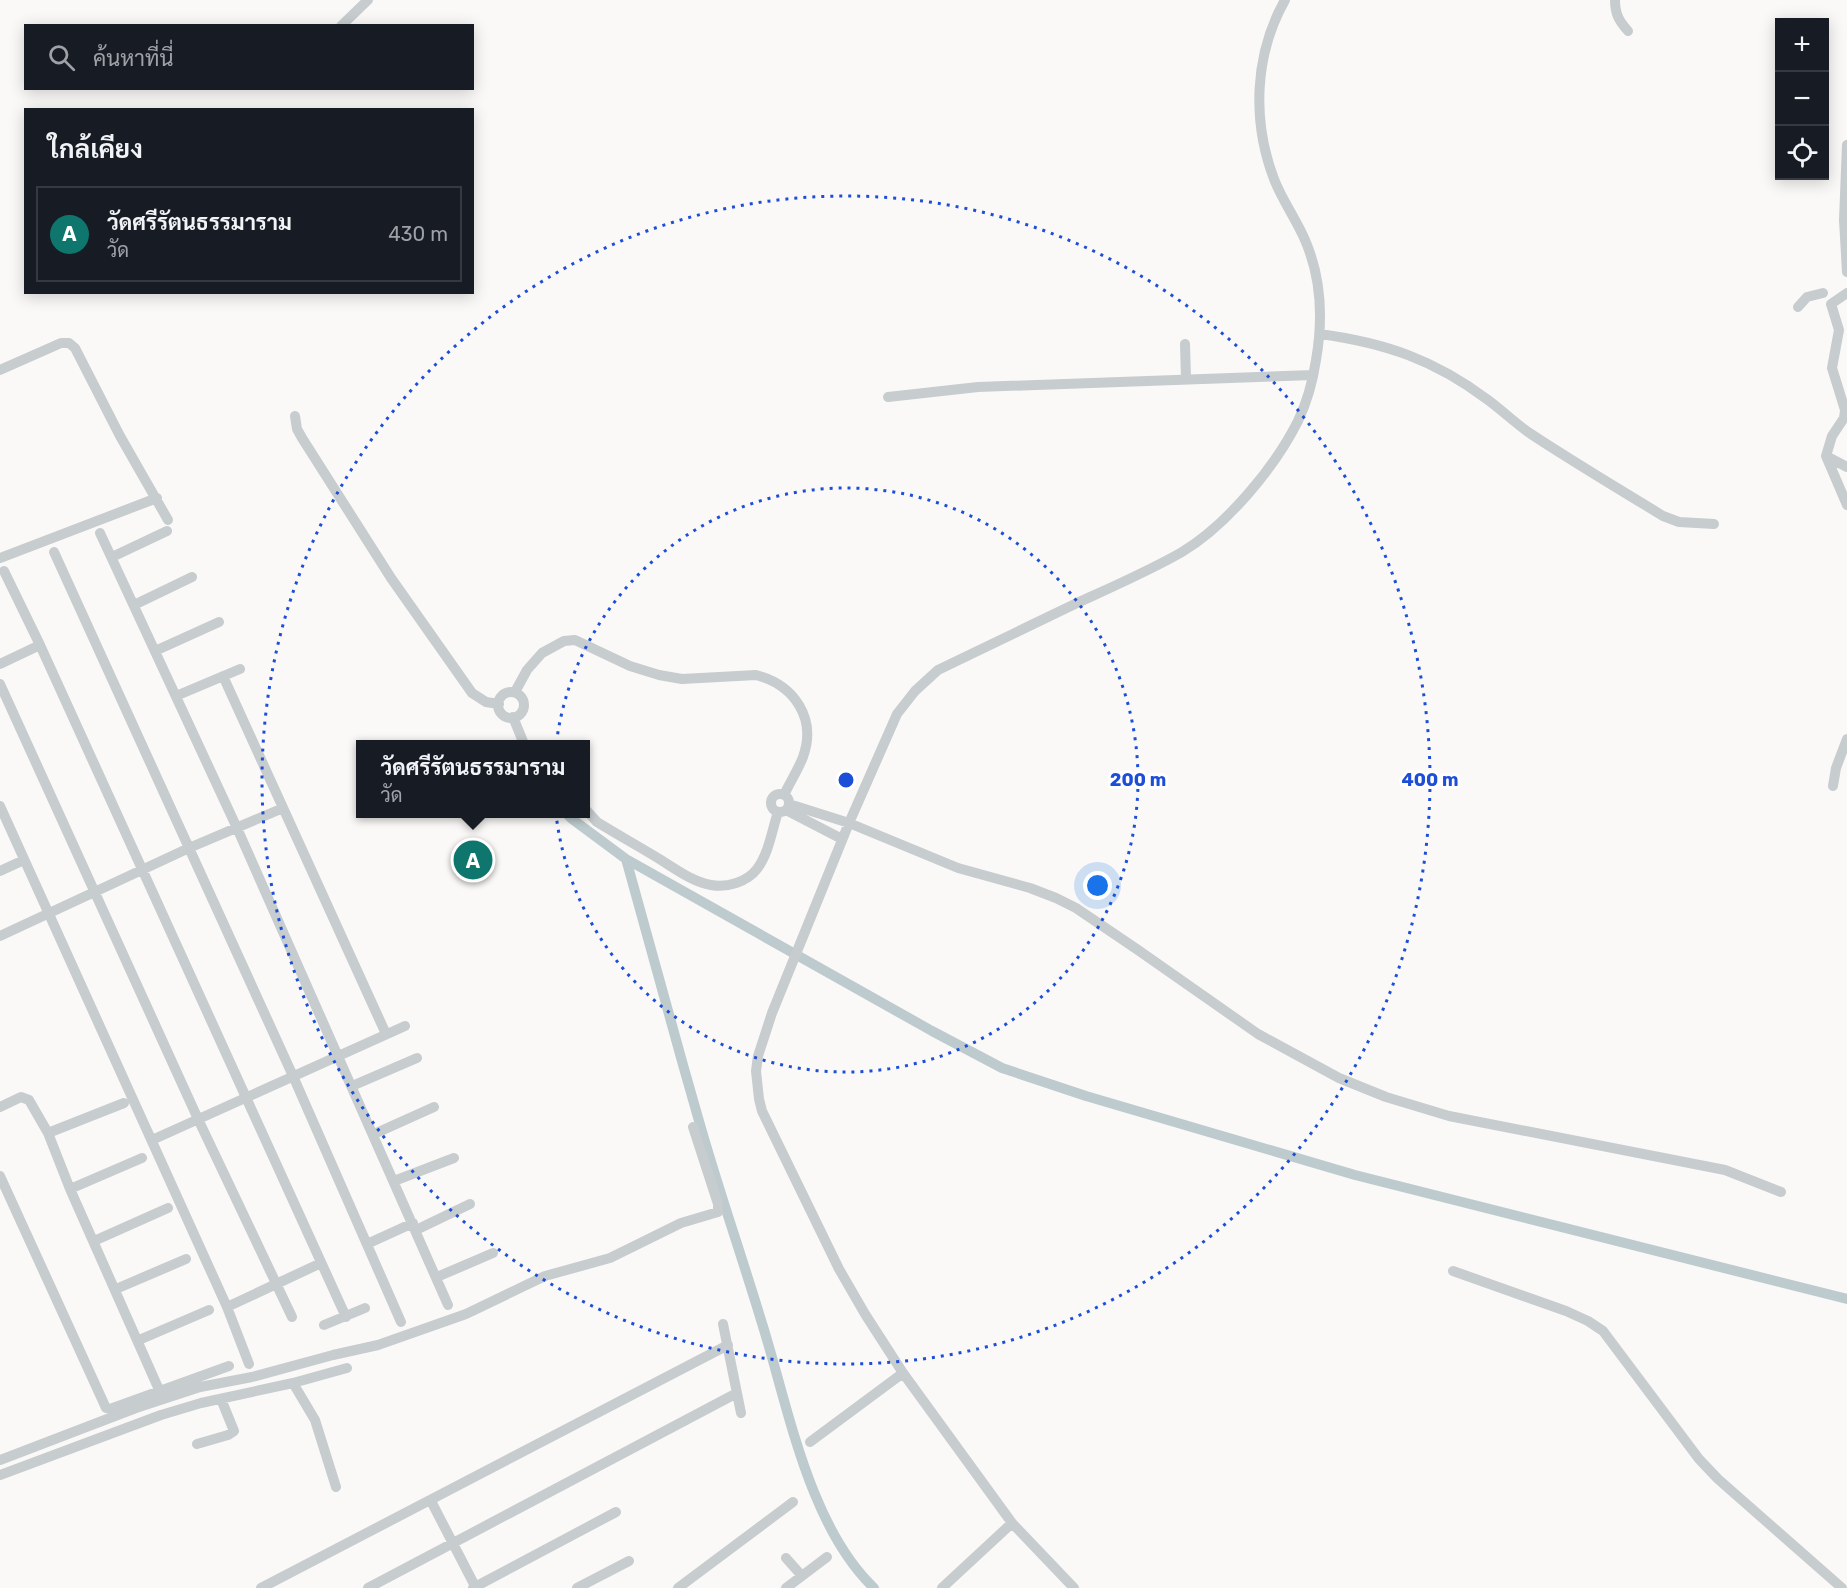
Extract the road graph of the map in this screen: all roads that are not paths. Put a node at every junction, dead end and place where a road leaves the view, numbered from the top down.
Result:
1 (368, 0) edge
2 (1286, 0) edge
3 (1615, 0) edge
4 (343, 24) edge
5 (1628, 31) dead end
6 (1847, 146) edge
7 (1847, 272) edge
8 (1823, 293) dead end
9 (1847, 293) edge
10 (1798, 307) dead end
11 (1320, 334) junction
12 (1185, 344) dead end
13 (0, 370) edge
14 (1313, 375) junction
15 (1186, 379) junction
16 (888, 397) dead end
17 (295, 416) dead end
18 (1826, 456) junction
19 (1847, 467) edge
20 (156, 498) junction
21 (1847, 505) edge
22 (168, 519) dead end
23 (1713, 524) dead end
24 (167, 531) dead end
25 (100, 533) dead end
26 (54, 552) dead end
27 (112, 557) junction
28 (0, 558) edge
29 (4, 571) dead end
30 (192, 577) dead end
31 (134, 605) junction
32 (219, 622) dead end
33 (40, 645) junction
34 (155, 651) junction
35 (0, 664) edge
36 (240, 669) dead end
37 (223, 676) junction
38 (0, 684) edge
39 (515, 692) junction
40 (176, 696) junction
41 (499, 704) junction
42 (513, 717) junction
43 (1847, 739) edge
44 (522, 740) edge
45 (1833, 786) dead end
46 (784, 805) junction
47 (283, 808) junction
48 (1, 810) edge
49 (816, 812) junction
50 (590, 815) edge
51 (812, 824) junction
52 (849, 824) junction
53 (237, 828) junction
54 (842, 838) junction
55 (189, 848) junction
56 (24, 860) junction
57 (0, 871) edge
58 (142, 871) junction
59 (95, 894) junction
60 (49, 915) junction
61 (0, 936) edge
62 (405, 1026) dead end
63 (386, 1034) junction
64 (339, 1056) junction
65 (417, 1058) dead end
66 (293, 1076) junction
67 (352, 1086) junction
68 (245, 1098) junction
69 (124, 1103) dead end
70 (0, 1107) edge
71 (434, 1107) dead end
72 (198, 1119) junction
73 (693, 1127) dead end
74 (48, 1133) junction
75 (374, 1134) junction
76 (152, 1140) junction
77 (142, 1158) dead end
78 (454, 1158) dead end
79 (0, 1176) edge
80 (394, 1181) junction
81 (70, 1189) junction
82 (1781, 1192) dead end
83 (470, 1204) dead end
84 (168, 1208) dead end
85 (415, 1227) junction
86 (94, 1241) junction
87 (368, 1244) junction
88 (493, 1253) dead end
89 (186, 1259) dead end
90 (321, 1263) junction
91 (1452, 1271) dead end
92 (437, 1277) junction
93 (276, 1283) junction
94 (116, 1289) junction
95 (448, 1305) dead end
96 (227, 1307) junction
97 (365, 1308) dead end
98 (209, 1310) dead end
99 (292, 1317) dead end
100 (346, 1317) junction
101 (401, 1322) dead end
102 (723, 1323) dead end
103 (324, 1326) dead end
104 (139, 1340) junction
105 (728, 1345) junction
106 (249, 1364) dead end
107 (229, 1366) dead end
108 (347, 1368) dead end
109 (903, 1373) junction
110 (292, 1383) junction
111 (160, 1392) junction
112 (737, 1393) junction
113 (221, 1398) junction
114 (741, 1413) dead end
115 (810, 1442) dead end
116 (197, 1444) dead end
117 (0, 1460) edge
118 (0, 1475) edge
119 (336, 1487) dead end
120 (431, 1501) junction
121 (793, 1502) dead end
122 (616, 1512) dead end
123 (1012, 1523) junction
124 (453, 1544) junction
125 (827, 1557) dead end
126 (786, 1558) dead end
127 (629, 1561) dead end
128 (802, 1576) junction
129 (261, 1588) edge
130 (368, 1588) edge
131 (475, 1588) edge
132 (577, 1588) edge
133 (678, 1588) edge
134 (786, 1588) edge
135 (942, 1588) edge
136 (1074, 1588) edge
137 (1842, 1588) edge

1 - 4 street
2 - 11 street
3 - 5 street
6 - 7 street
8 - 10 street
9 - 18 street
11 - 14 street
11 - 23 street
12 - 15 street
13 - 20 street
14 - 15 street
14 - 52 street
15 - 16 street
17 - 41 street
18 - 19 street
18 - 21 street
20 - 22 street
20 - 28 street
24 - 27 street
25 - 27 street
26 - 55 street
27 - 31 street
29 - 33 street
30 - 31 street
31 - 34 street
32 - 34 street
33 - 35 street
33 - 58 street
34 - 40 street
36 - 37 street
37 - 40 street
37 - 47 street
38 - 59 street
39 - 41 street
39 - 42 street
39 - 46 street
40 - 53 street
41 - 42 street
42 - 44 street
43 - 45 street
46 - 49 street
46 - 50 street
46 - 51 street
47 - 53 street
47 - 63 street
48 - 56 street
49 - 51 street
49 - 52 street
51 - 54 street
52 - 54 street
52 - 82 street
53 - 55 street
53 - 64 street
54 - 109 street
55 - 58 street
55 - 66 street
56 - 57 street
56 - 60 street
58 - 59 street
58 - 68 street
59 - 60 street
59 - 72 street
60 - 61 street
60 - 76 street
62 - 63 street
63 - 64 street
64 - 66 street
64 - 67 street
65 - 67 street
66 - 68 street
66 - 87 street
67 - 75 street
68 - 72 street
68 - 90 street
69 - 74 street
70 - 74 street
71 - 75 street
72 - 76 street
72 - 93 street
73 - 117 street
74 - 81 street
75 - 80 street
76 - 96 street
77 - 81 street
78 - 80 street
79 - 111 street
80 - 85 street
81 - 86 street
83 - 85 street
84 - 86 street
85 - 87 street
85 - 92 street
86 - 94 street
87 - 101 street
88 - 92 street
89 - 94 street
90 - 93 street
90 - 100 street
91 - 137 street
92 - 95 street
93 - 96 street
93 - 99 street
94 - 104 street
96 - 106 street
97 - 100 street
98 - 104 street
100 - 103 street
102 - 105 street
104 - 111 street
105 - 112 street
105 - 120 street
107 - 111 street
108 - 110 street
109 - 115 street
109 - 123 street
110 - 113 street
110 - 119 street
112 - 114 street
112 - 124 street
113 - 116 street
113 - 118 street
120 - 124 street
120 - 129 street
121 - 133 street
122 - 131 street
123 - 135 street
123 - 136 street
124 - 130 street
124 - 131 street
125 - 128 street
126 - 128 street
127 - 132 street
128 - 134 street

